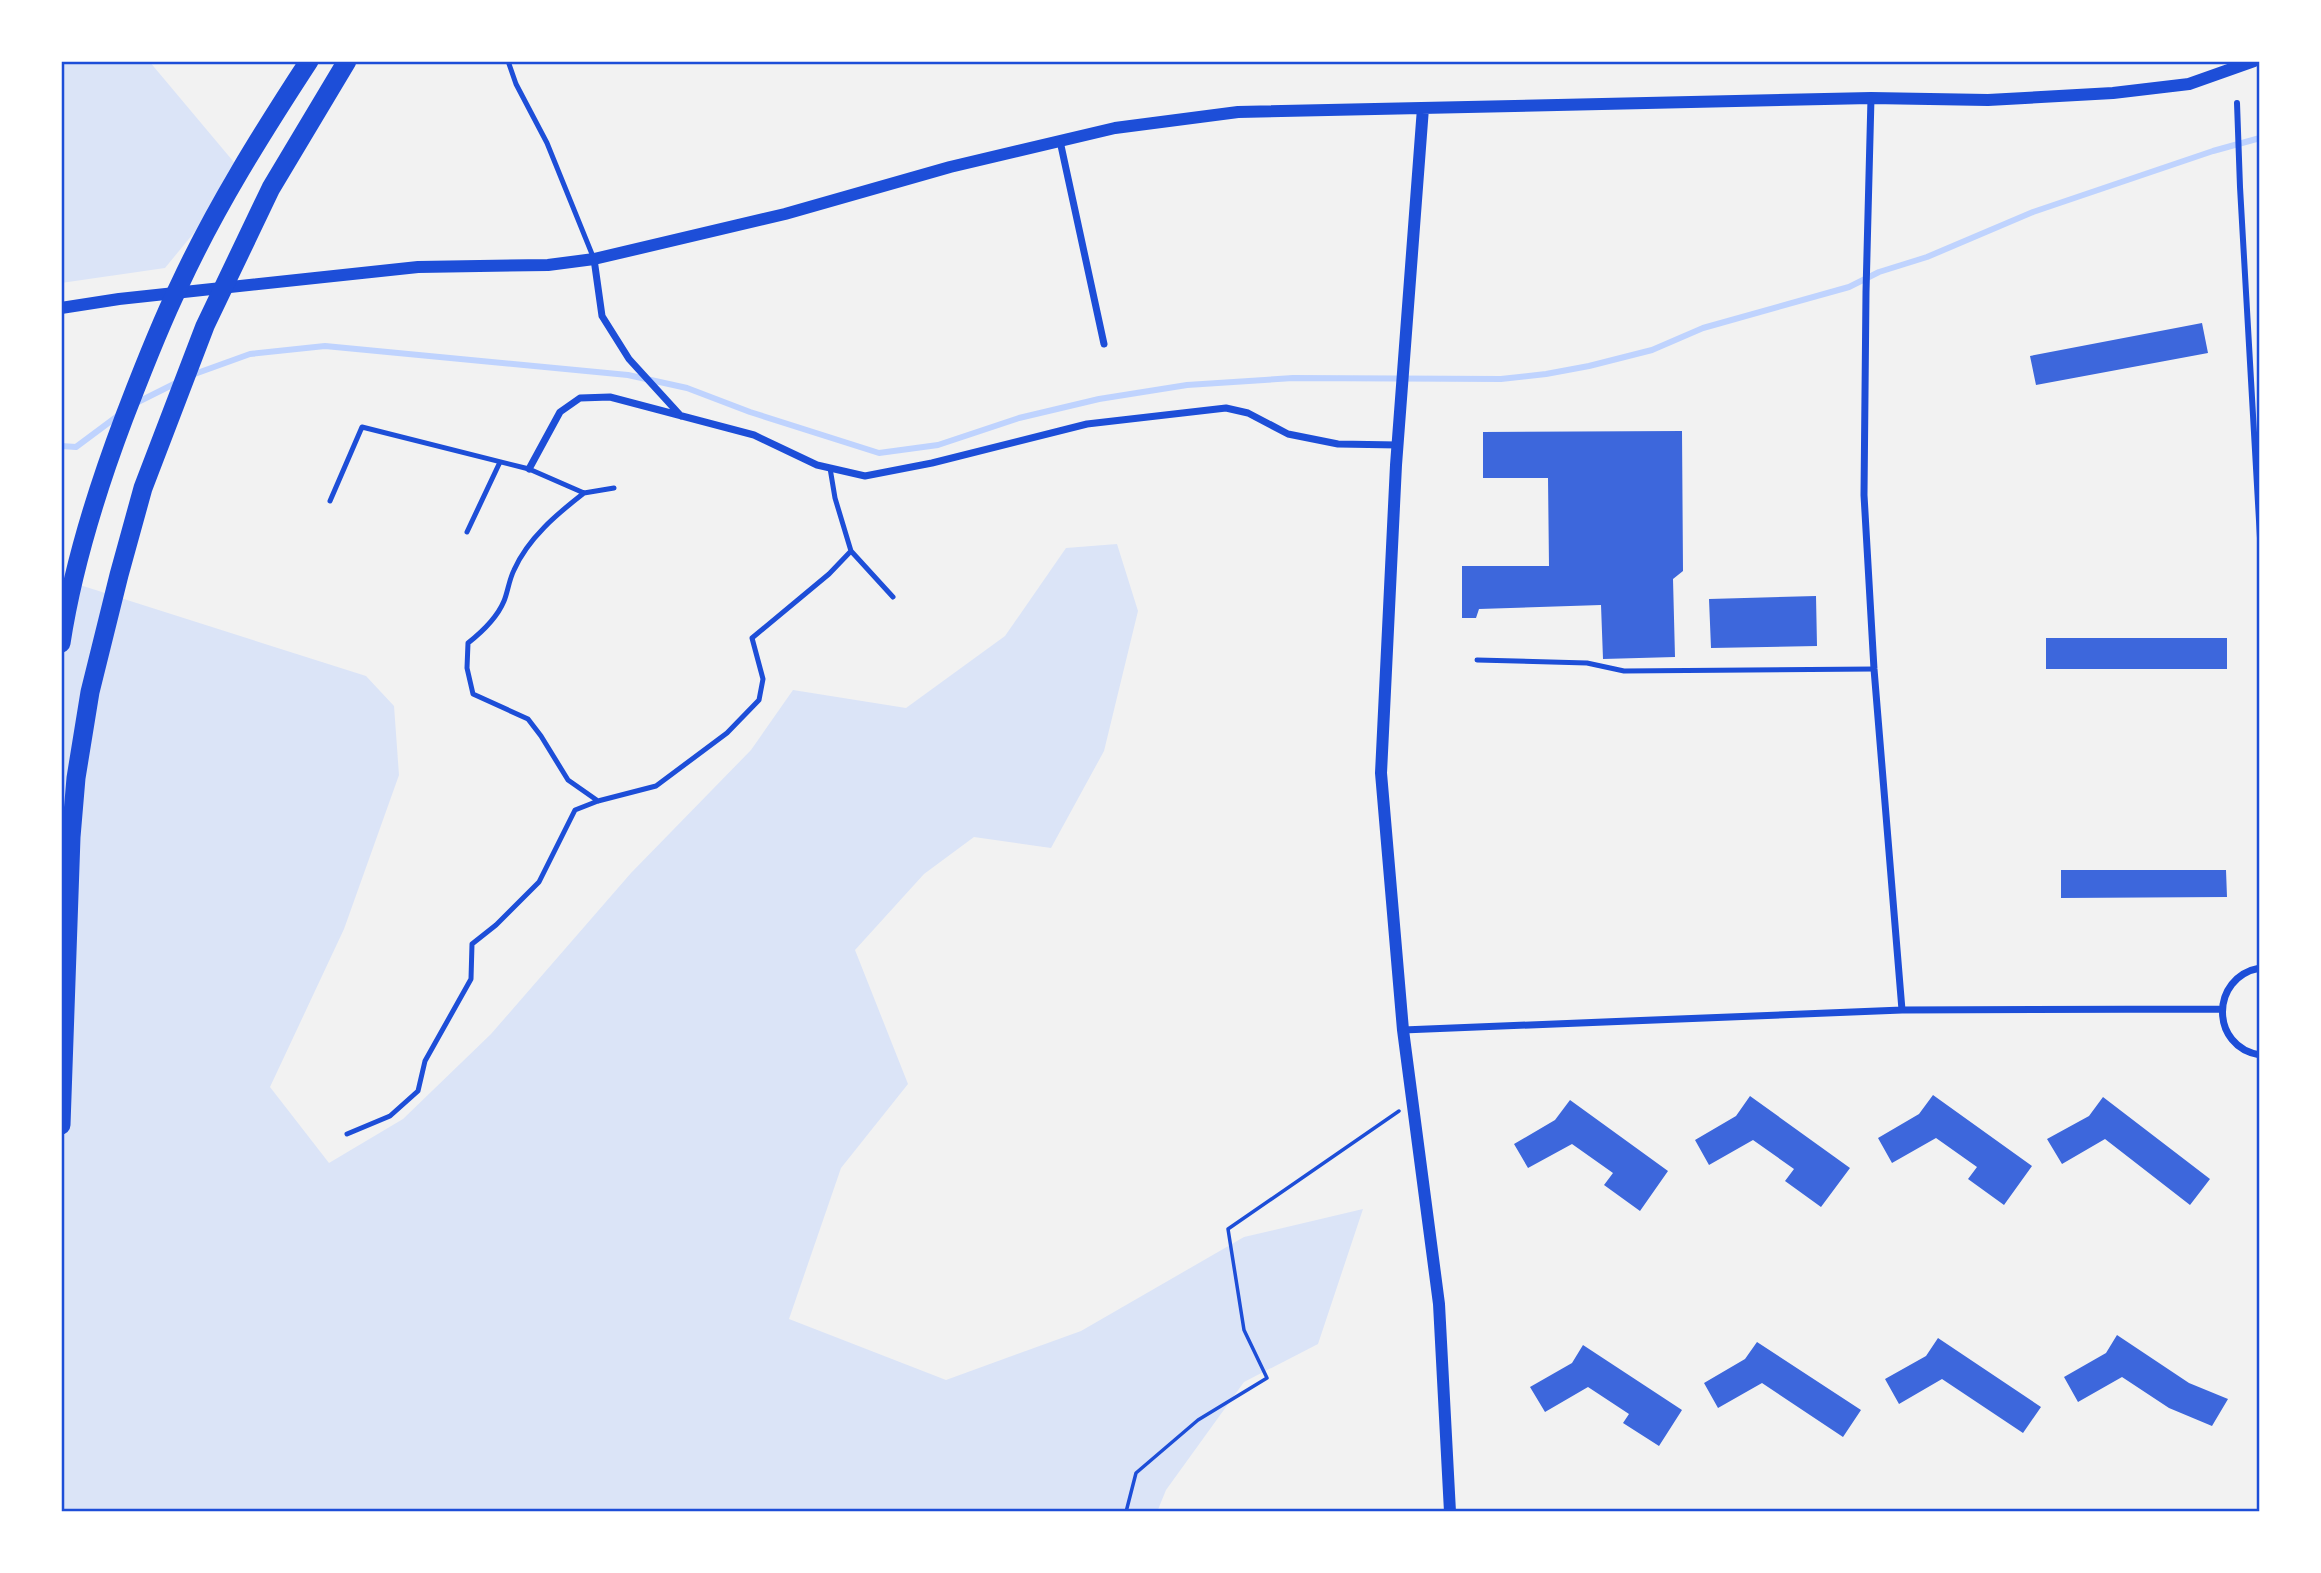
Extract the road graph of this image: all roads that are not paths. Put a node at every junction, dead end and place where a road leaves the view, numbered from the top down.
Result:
1 (309, 61) edge
2 (347, 61) edge
3 (508, 61) edge
4 (2250, 62) edge
5 (1871, 98) junction
6 (2237, 103) dead end
7 (1423, 108) junction
8 (1060, 141) junction
9 (594, 259) junction
10 (61, 308) edge
11 (1104, 344) dead end
12 (682, 416) junction
13 (1398, 445) junction
14 (500, 462) junction
15 (529, 468) junction
16 (830, 468) junction
17 (614, 488) dead end
18 (584, 494) junction
19 (330, 501) dead end
20 (467, 532) dead end
21 (2260, 538) edge
22 (850, 551) junction
23 (893, 597) dead end
24 (61, 643) edge
25 (1477, 660) dead end
26 (1874, 669) junction
27 (598, 801) junction
28 (2260, 968) edge
29 (2222, 1009) junction
30 (1902, 1010) junction
31 (1403, 1030) junction
32 (2260, 1055) edge
33 (61, 1125) edge
34 (347, 1133) dead end
35 (1450, 1512) edge

1 - 24 highway
2 - 33 highway
3 - 9 lane
4 - 5 street
5 - 7 street
5 - 26 street
6 - 21 street
7 - 8 street
7 - 13 street
8 - 9 street
8 - 11 street
9 - 10 street
9 - 12 street
12 - 15 street
12 - 16 street
13 - 16 street
13 - 31 street
14 - 15 lane
14 - 19 lane
14 - 20 lane
15 - 18 lane
16 - 22 lane
17 - 18 lane
18 - 27 lane
22 - 23 lane
22 - 27 lane
25 - 26 lane
26 - 30 street
27 - 34 lane
28 - 29 street
29 - 30 street
29 - 32 street
30 - 31 street
31 - 35 street

